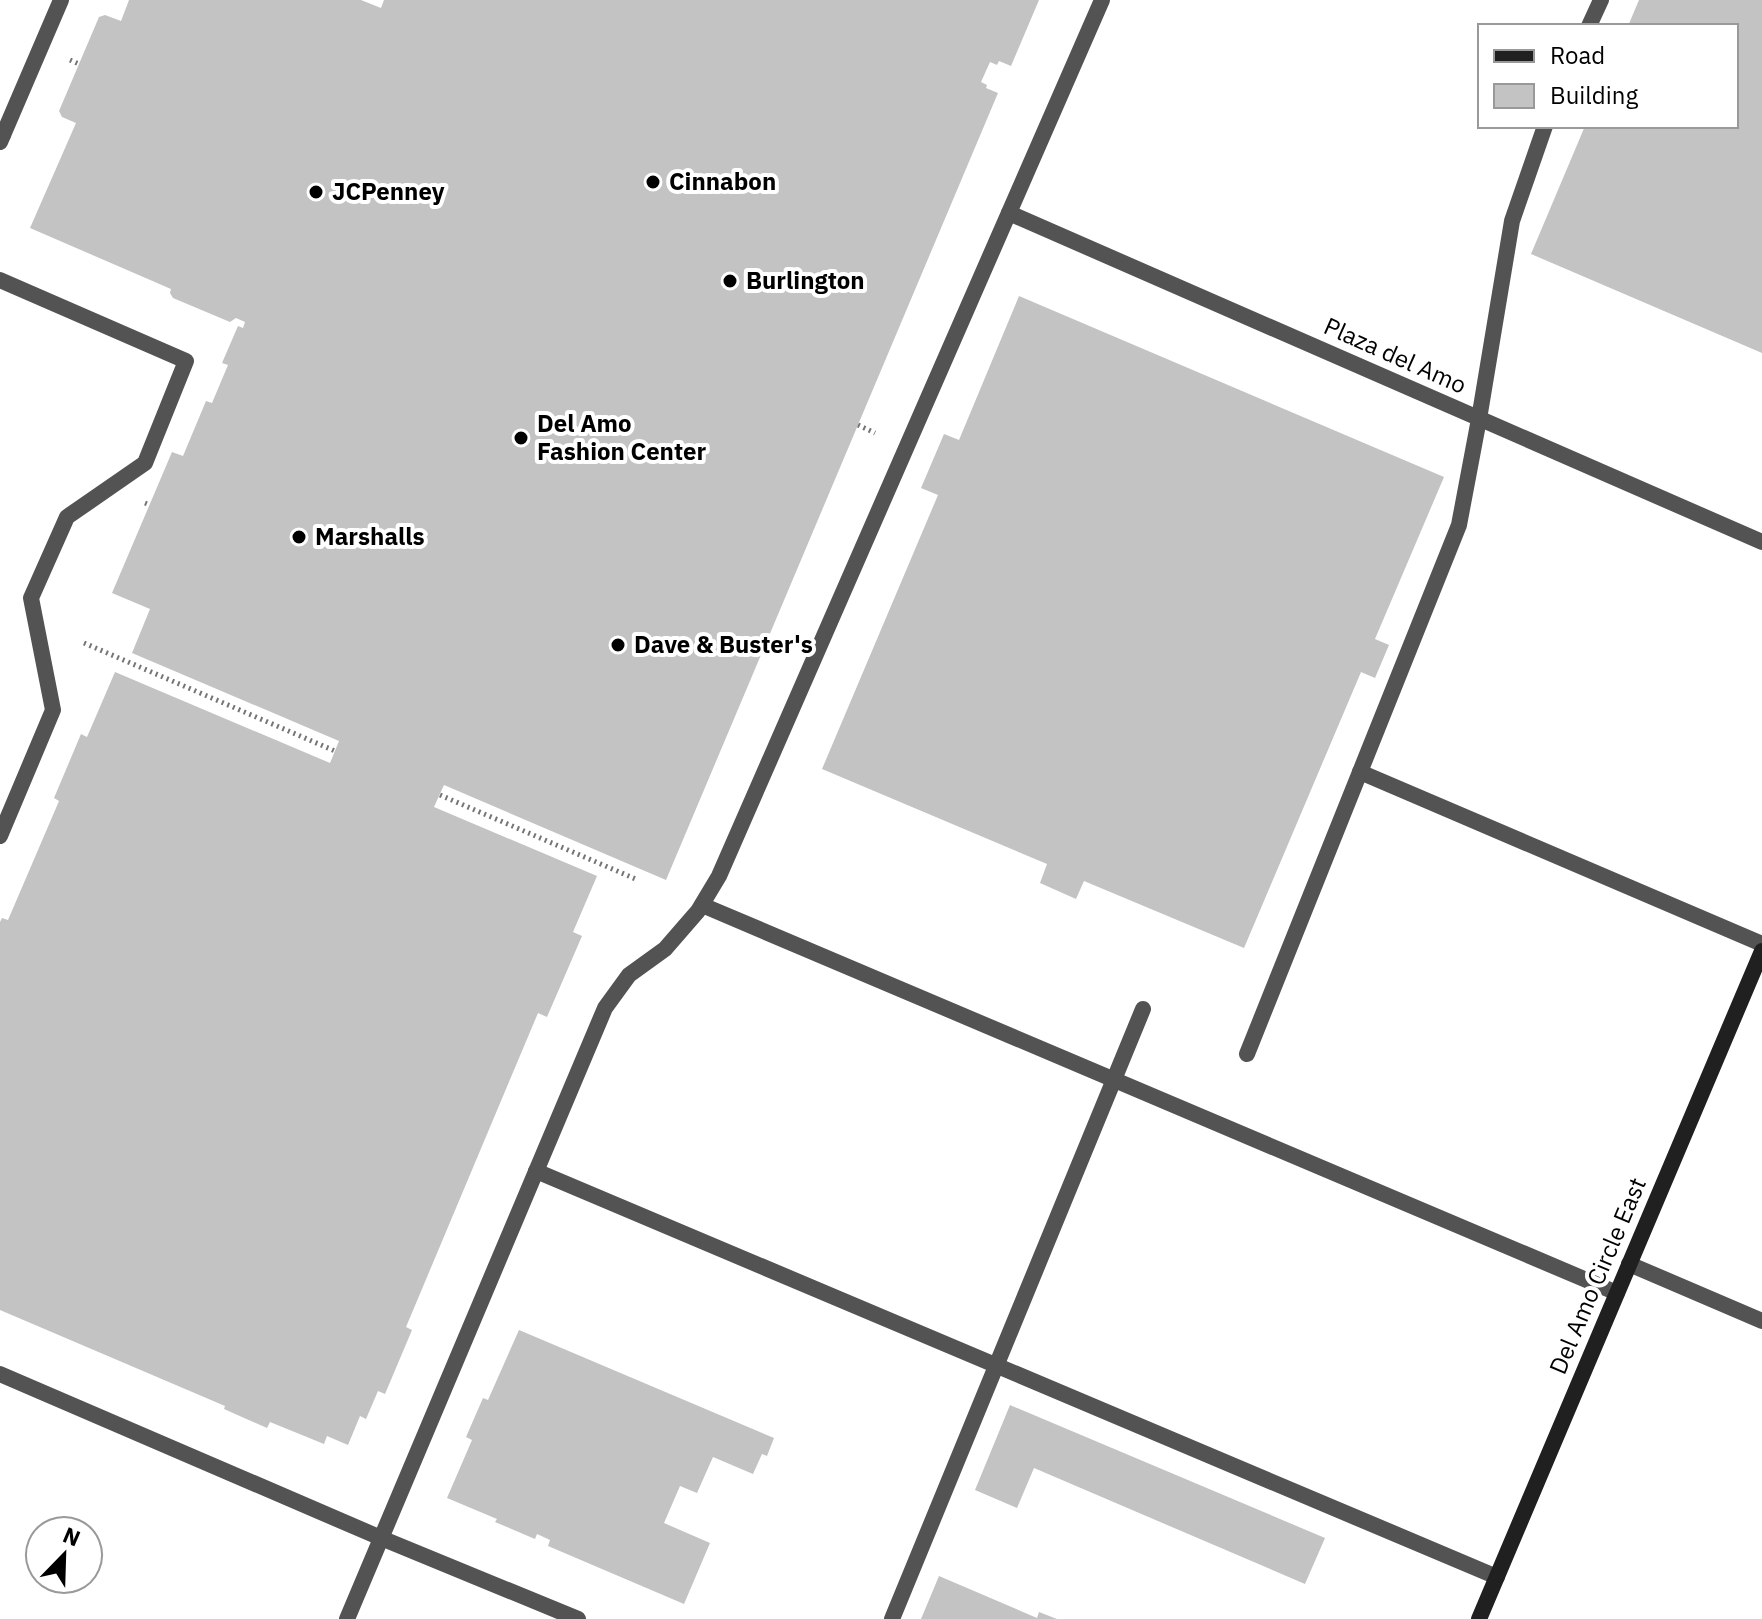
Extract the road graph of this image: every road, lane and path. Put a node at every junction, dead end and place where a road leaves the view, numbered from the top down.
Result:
1 (61, 0) edge
2 (1102, 0) edge
3 (1601, 0) edge
4 (1590, 24) edge
5 (70, 60) dead end
6 (79, 64) dead end
7 (1544, 128) edge
8 (1, 137) edge
9 (1009, 213) junction
10 (0, 280) edge
11 (1479, 419) junction
12 (858, 425) dead end
13 (875, 433) dead end
14 (1762, 542) edge
15 (84, 643) dead end
16 (335, 751) dead end
17 (1360, 772) junction
18 (440, 795) dead end
19 (0, 836) edge
20 (638, 880) dead end
21 (702, 905) junction
22 (1762, 944) edge
23 (1762, 951) edge
24 (1143, 1009) dead end
25 (1247, 1054) dead end
26 (1114, 1079) junction
27 (536, 1171) junction
28 (1629, 1264) junction
29 (1617, 1293) junction
30 (1762, 1321) edge
31 (996, 1366) junction
32 (0, 1374) edge
33 (381, 1538) junction
34 (1497, 1577) junction
35 (347, 1619) edge
36 (578, 1619) edge
37 (892, 1619) edge
38 (1479, 1619) edge

1 - 8 lane
2 - 9 lane
3 - 4 lane
5 - 6 path
7 - 11 lane
9 - 11 lane, Plaza del Amo
9 - 21 lane
10 - 19 lane
11 - 14 lane, Plaza del Amo
11 - 17 lane
12 - 13 path
15 - 16 path
17 - 22 lane
17 - 25 lane
18 - 20 path
21 - 26 lane
21 - 27 lane
23 - 28 street, Del Amo Circle East
24 - 26 lane
26 - 29 lane
26 - 31 lane
27 - 31 lane
27 - 33 lane
28 - 29 street, Del Amo Circle East
28 - 30 lane
29 - 34 street, Del Amo Circle East
31 - 34 lane
31 - 37 lane
32 - 33 lane
33 - 35 lane
33 - 36 lane
34 - 38 street, Del Amo Circle East

